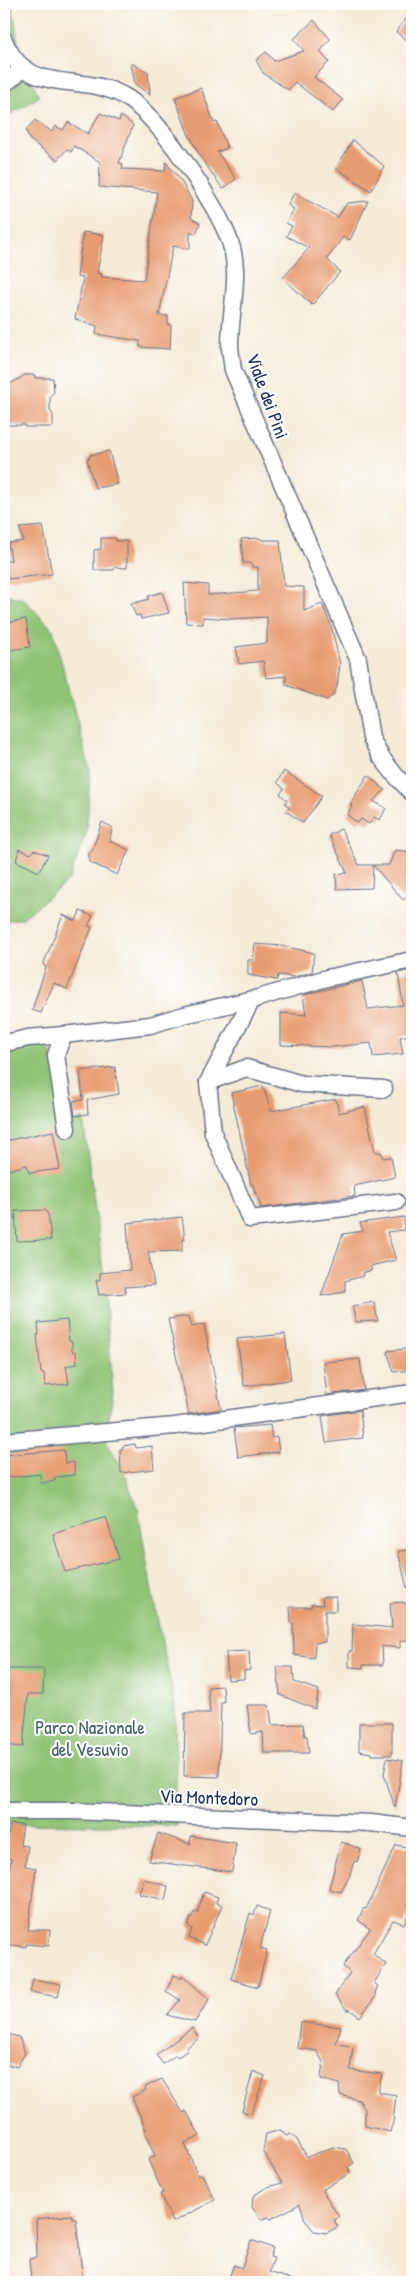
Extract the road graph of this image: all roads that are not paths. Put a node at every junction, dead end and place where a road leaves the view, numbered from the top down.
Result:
1 (4, 40) edge
2 (20, 67) junction
3 (4, 84) edge
4 (412, 793) edge
5 (412, 960) edge
6 (252, 1000) junction
7 (63, 1035) junction
8 (10, 1042) dead end
9 (208, 1082) junction
10 (384, 1089) dead end
11 (67, 1129) dead end
12 (396, 1202) dead end
13 (412, 1393) edge
14 (4, 1441) edge
15 (4, 1811) edge
16 (412, 1828) edge

1 - 2 street
2 - 3 street
2 - 4 street, Viale dei Pini
5 - 6 street
6 - 7 street
6 - 9 street
7 - 8 street
7 - 11 street
9 - 10 street
9 - 12 street
13 - 14 street
15 - 16 street, Via Montedoro

